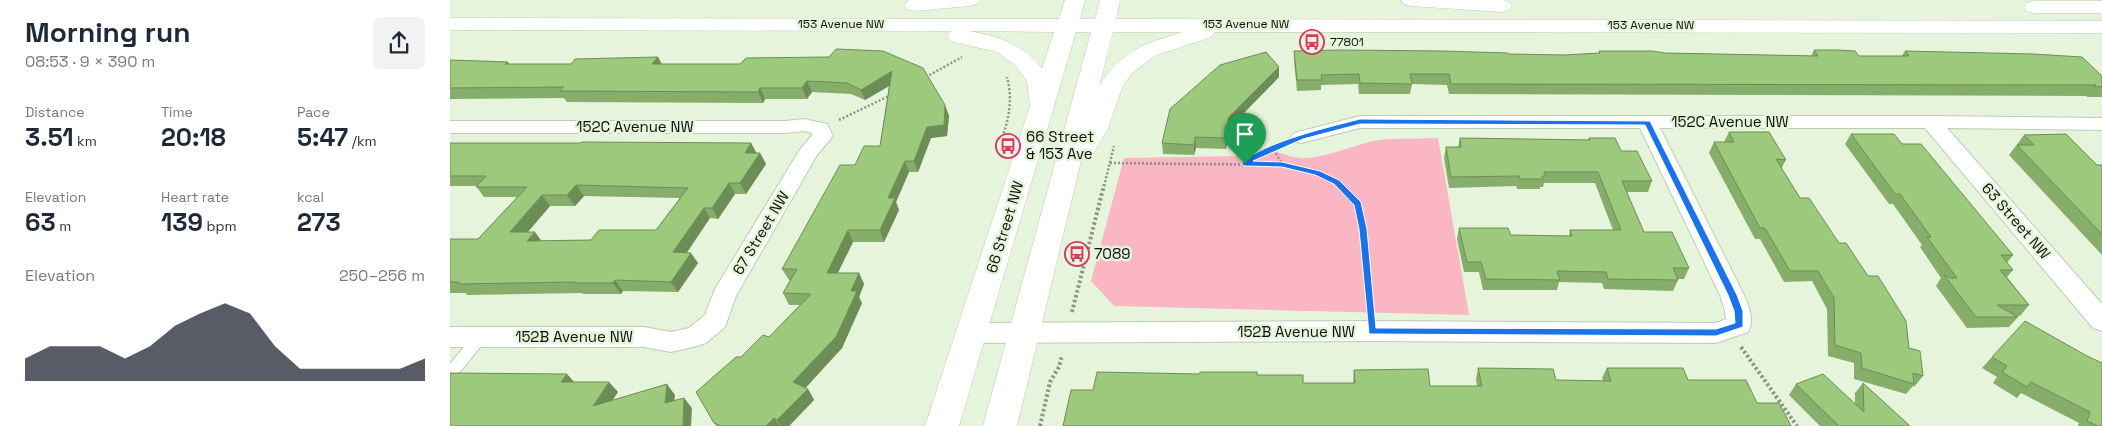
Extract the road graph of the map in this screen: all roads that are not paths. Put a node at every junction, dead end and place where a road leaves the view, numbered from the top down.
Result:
1 (980, 3) edge
2 (1402, 3) edge
3 (450, 5) edge
4 (845, 5) dead end
5 (904, 5) dead end
6 (1512, 6) dead end
7 (2012, 7) dead end
8 (2102, 7) edge
9 (1068, 9) edge
10 (1112, 9) edge
11 (450, 24) edge
12 (692, 24) junction
13 (1269, 24) junction
14 (2102, 27) edge
15 (1042, 108) junction
16 (1647, 122) junction
17 (1931, 122) junction
18 (2102, 124) edge
19 (450, 128) edge
20 (820, 128) joint
21 (1301, 137) road end
22 (1064, 180) junction
23 (2102, 321) edge
24 (972, 333) junction
25 (1025, 333) junction
26 (697, 336) joint
27 (450, 337) edge
28 (480, 337) junction
29 (450, 374) edge
30 (942, 426) edge
31 (1000, 426) edge

1 - 5 main road
2 - 6 main road
3 - 4 main road, 153 Avenue NW
7 - 8 main road
9 - 10 main road, 153 Avenue NW
9 - 12 main road, 153 Avenue NW
9 - 15 main road, 66 Street NW
10 - 13 main road, 153 Avenue NW
10 - 22 main road
11 - 12 main road, 153 Avenue NW
12 - 15 main road
13 - 14 main road, 153 Avenue NW
13 - 22 main road
15 - 24 main road, 66 Street NW
16 - 17 street, 152C Avenue NW
16 - 21 street, 152C Avenue NW
16 - 25 street, 152B Avenue NW
17 - 18 street, 152C Avenue NW
17 - 23 street, 63 Street NW
19 - 20 street, 152C Avenue NW
20 - 26 street, 67 Street NW
22 - 25 main road
24 - 25 street, 152B Avenue NW
24 - 30 main road, 66 Street NW
25 - 31 main road
26 - 28 street, 152B Avenue NW
27 - 28 street, 152B Avenue NW
28 - 29 lane

